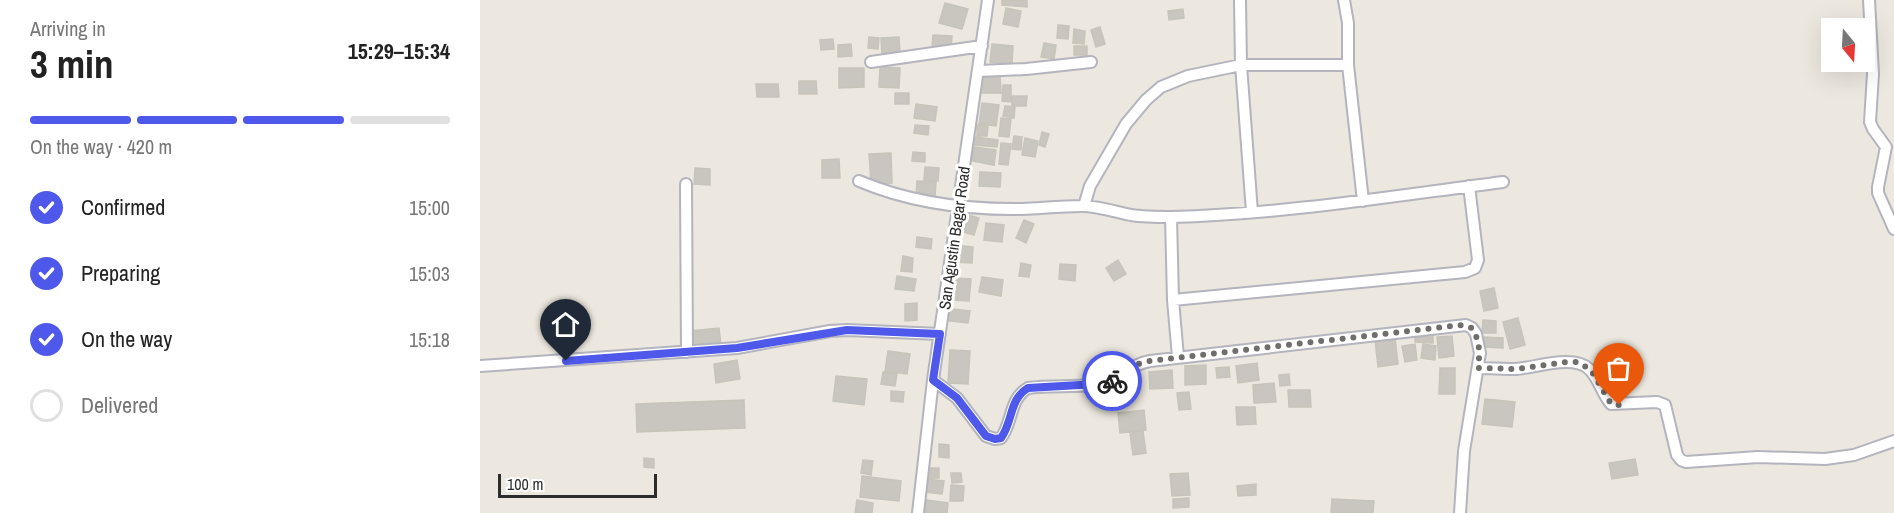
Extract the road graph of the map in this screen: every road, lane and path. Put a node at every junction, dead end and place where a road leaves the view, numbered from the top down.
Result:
1 (988, 0) edge
2 (1240, 0) edge
3 (1344, 0) edge
4 (1869, 0) edge
5 (982, 45) junction
6 (871, 62) dead end
7 (1091, 62) dead end
8 (1241, 65) junction
9 (1348, 65) junction
10 (979, 71) junction
11 (859, 181) dead end
12 (1503, 182) dead end
13 (686, 184) dead end
14 (1469, 186) junction
15 (1363, 201) junction
16 (1084, 206) junction
17 (958, 207) junction
18 (1252, 212) junction
19 (1171, 217) junction
20 (1894, 229) edge
21 (1173, 300) junction
22 (940, 334) junction
23 (687, 352) junction
24 (1178, 357) junction
25 (480, 366) edge
26 (1478, 368) junction
27 (933, 380) junction
28 (1894, 441) edge
29 (918, 513) edge
30 (1460, 513) edge

1 - 5 street, San Agustin Bagar Road
2 - 8 street
3 - 9 street
4 - 20 street
5 - 6 street
5 - 10 street, San Agustin Bagar Road
7 - 10 street
8 - 9 street
8 - 16 street
8 - 18 street
9 - 15 street
10 - 17 street, San Agustin Bagar Road
11 - 17 street
12 - 14 street
13 - 23 street
14 - 15 street
14 - 21 street
15 - 18 street
16 - 17 street
16 - 19 street
17 - 22 street, San Agustin Bagar Road
18 - 19 street
19 - 21 street
21 - 24 street
22 - 23 street
22 - 27 street, San Agustin Bagar Road
23 - 25 street
24 - 26 street
24 - 27 street
26 - 28 street
26 - 30 street
27 - 29 street, San Agustin Bagar Road

